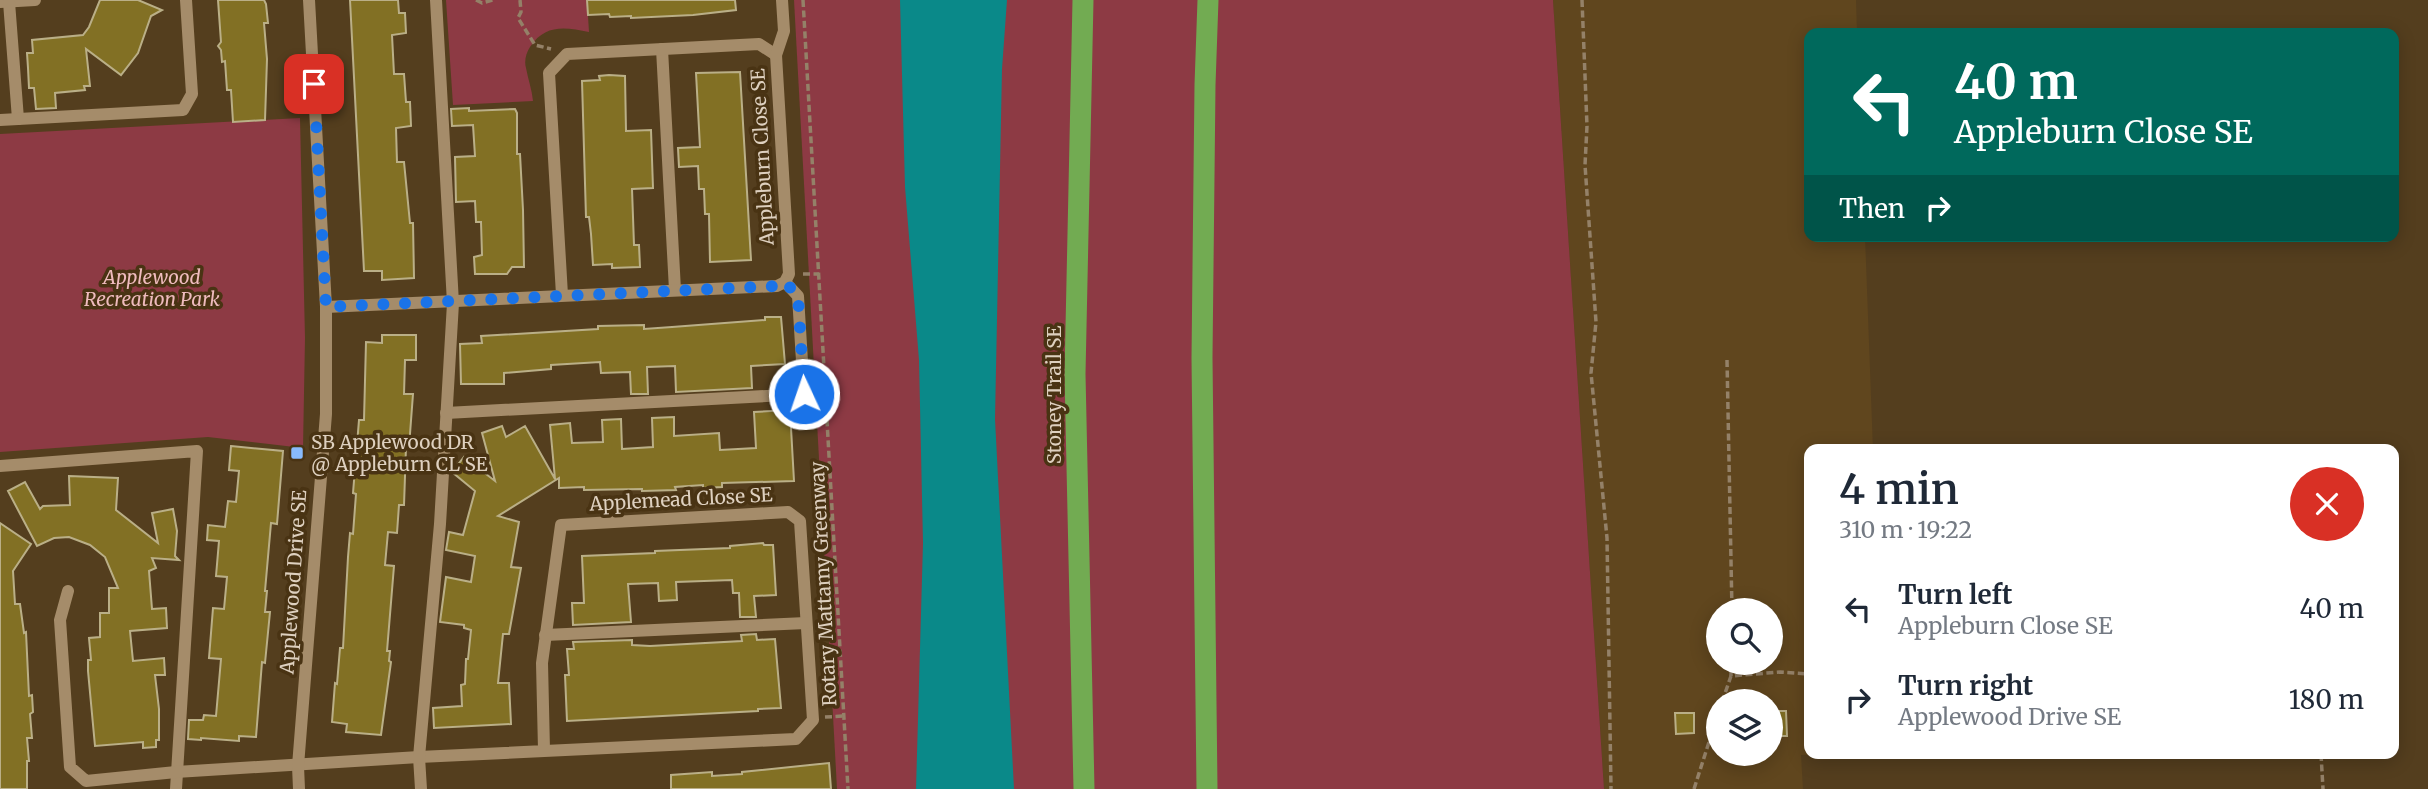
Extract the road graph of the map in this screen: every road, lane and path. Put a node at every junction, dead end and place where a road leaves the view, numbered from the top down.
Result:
1 (36, 0) edge
2 (186, 0) edge
3 (309, 0) edge
4 (436, 0) edge
5 (476, 0) edge
6 (494, 0) edge
7 (520, 0) edge
8 (782, 0) edge
9 (803, 0) edge
10 (1083, 0) edge
11 (1208, 0) edge
12 (1583, 0) edge
13 (5, 2) edge
14 (663, 49) junction
15 (567, 54) junction
16 (776, 55) junction
17 (18, 119) junction
18 (0, 120) edge
19 (785, 282) junction
20 (675, 290) junction
21 (562, 295) junction
22 (453, 303) junction
23 (326, 307) junction
24 (1727, 360) dead end
25 (446, 413) junction
26 (0, 466) edge
27 (833, 519) junction
28 (800, 521) junction
29 (68, 591) dead end
30 (1732, 598) edge
31 (806, 623) junction
32 (545, 635) junction
33 (1804, 674) edge
34 (1731, 676) joint
35 (1727, 689) edge
36 (544, 750) junction
37 (1706, 752) edge
38 (419, 757) junction
39 (2321, 759) edge
40 (298, 766) junction
41 (176, 772) junction
42 (176, 789) edge
43 (299, 789) edge
44 (421, 789) edge
45 (848, 789) edge
46 (1084, 789) edge
47 (1207, 789) edge
48 (1611, 789) edge
49 (1694, 789) edge
50 (2323, 789) edge

1 - 13 street
2 - 17 street
3 - 23 street, Applewood Drive SE
4 - 22 street
5 - 6 path
7 - 15 path
8 - 16 street
9 - 27 path, Rotary Mattamy Greenway
10 - 46 highway, Stoney Trail SE
11 - 47 highway
12 - 48 path
13 - 17 street
14 - 15 street, Appleburn Close SE
14 - 16 street, Appleburn Close SE
14 - 20 street
15 - 21 street
16 - 19 street, Appleburn Close SE
17 - 18 street
19 - 20 street
19 - 25 street
20 - 21 street
21 - 22 street
22 - 23 street
22 - 25 street
23 - 40 street, Applewood Drive SE
24 - 30 path
25 - 38 street
26 - 41 street
27 - 28 path
27 - 45 path, Rotary Mattamy Greenway
28 - 31 street
28 - 32 street, Applemead Close SE
29 - 41 street
31 - 32 street
31 - 36 street
32 - 36 street, Applemead Close SE
33 - 34 path
34 - 35 path
36 - 38 street
37 - 49 path
38 - 40 street
38 - 44 street
39 - 50 path
40 - 41 street
40 - 43 street, Applewood Drive SE
41 - 42 street

